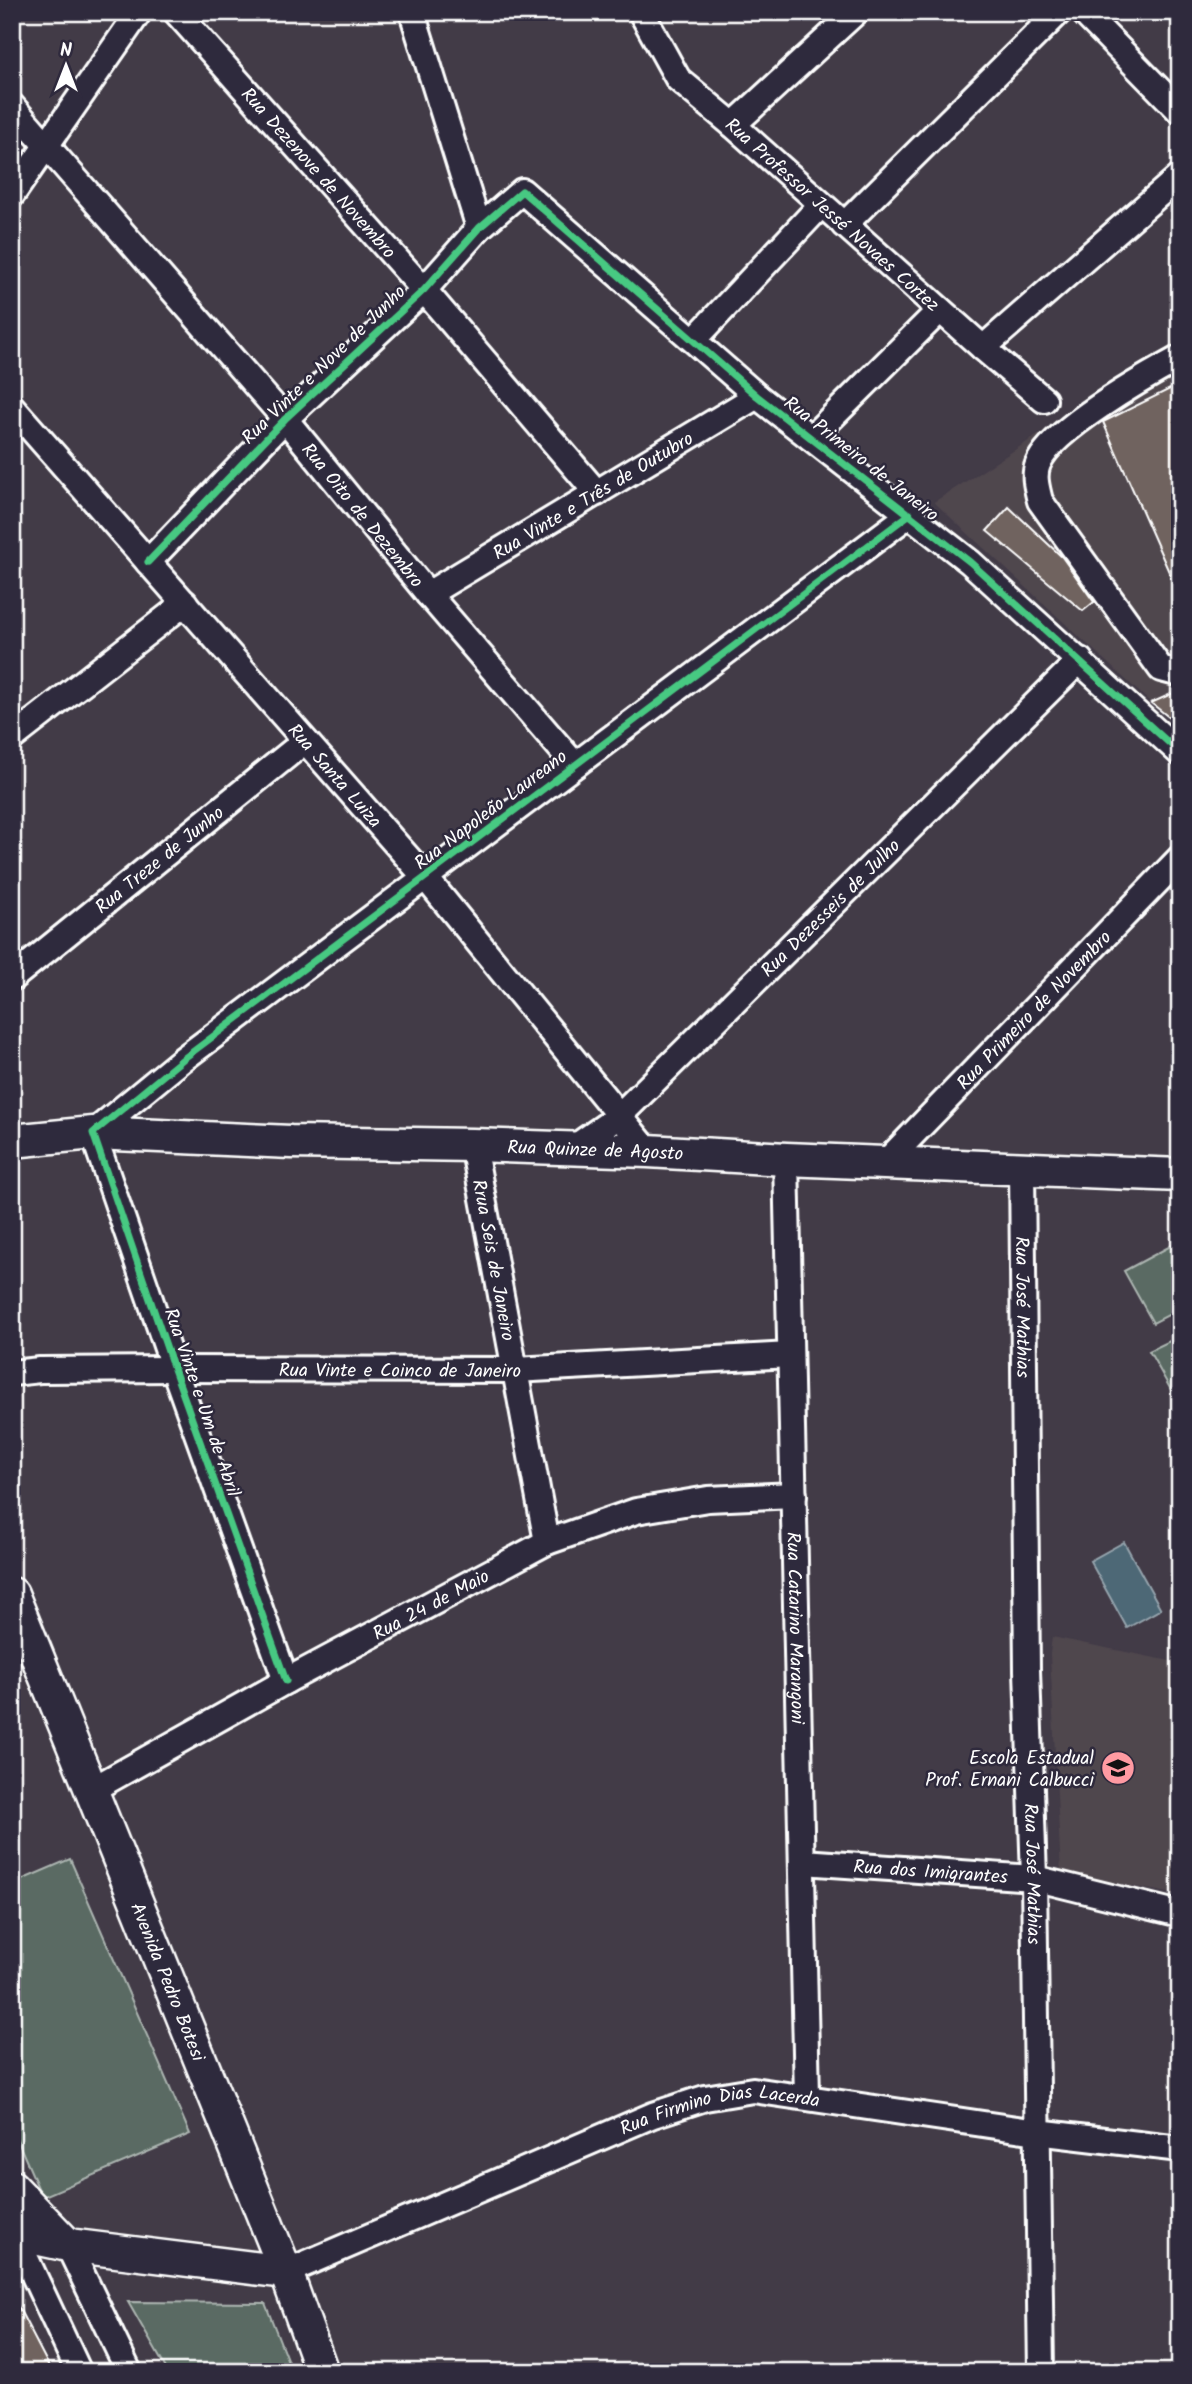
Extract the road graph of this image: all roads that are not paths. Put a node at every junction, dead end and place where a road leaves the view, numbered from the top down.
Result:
1 (139, 12) edge
2 (176, 12) edge
3 (641, 12) edge
4 (856, 12) edge
5 (1059, 12) edge
6 (1083, 12) edge
7 (419, 15) edge
8 (12, 106) edge
9 (1180, 111) edge
10 (733, 125) junction
11 (47, 146) junction
12 (1180, 176) edge
13 (522, 191) joint
14 (12, 195) edge
15 (821, 205) junction
16 (844, 225) junction
17 (480, 228) junction
18 (424, 290) junction
19 (940, 310) junction
20 (694, 341) junction
21 (983, 348) junction
22 (1180, 358) edge
23 (757, 396) junction
24 (1044, 400) dead end
25 (12, 407) edge
26 (285, 419) junction
27 (811, 438) junction
28 (597, 493) junction
29 (909, 514) junction
30 (148, 562) junction
31 (428, 594) junction
32 (184, 603) junction
33 (1080, 660) junction
34 (1180, 674) edge
35 (12, 738) edge
36 (305, 741) junction
37 (1180, 753) edge
38 (575, 765) junction
39 (1180, 858) edge
40 (425, 877) junction
41 (12, 978) edge
42 (619, 1116) junction
43 (93, 1133) junction
44 (12, 1141) edge
45 (473, 1145) junction
46 (572, 1149) junction
47 (648, 1151) junction
48 (786, 1159) junction
49 (886, 1162) junction
50 (1022, 1167) junction
51 (1179, 1174) edge
52 (790, 1355) junction
53 (174, 1369) junction
54 (515, 1370) junction
55 (12, 1373) edge
56 (794, 1495) junction
57 (547, 1542) junction
58 (12, 1594) edge
59 (20, 1638) edge
60 (286, 1681) junction
61 (93, 1789) junction
62 (803, 1862) junction
63 (1034, 1878) junction
64 (1180, 1914) edge
65 (807, 2097) junction
66 (1037, 2132) junction
67 (1180, 2149) edge
68 (12, 2187) edge
69 (13, 2233) edge
70 (68, 2245) junction
71 (286, 2272) junction
72 (79, 2372) edge
73 (129, 2372) edge
74 (322, 2372) edge
75 (1041, 2372) edge

1 - 11 street
2 - 18 street, Rua Dezenove de Novembro
3 - 10 street, Rua Professor Jessé Novaes Cortez
4 - 10 street
5 - 16 street
6 - 9 street
7 - 17 street
8 - 11 street, Rua Oito de Dezembro
10 - 15 street, Rua Professor Jessé Novaes Cortez
11 - 14 street
11 - 26 street, Rua Oito de Dezembro
12 - 21 street
13 - 17 street, Rua Vinte e Nove de Junho
13 - 20 street, Rua Primeiro de Janeiro
15 - 16 street, Rua Professor Jessé Novaes Cortez
15 - 20 street
16 - 19 street, Rua Professor Jessé Novaes Cortez
17 - 18 street, Rua Vinte e Nove de Junho
18 - 26 street, Rua Vinte e Nove de Junho
18 - 28 street, Rua Dezenove de Novembro
19 - 21 street, Rua Professor Jessé Novaes Cortez
19 - 27 street
20 - 23 street, Rua Primeiro de Janeiro
21 - 24 street, Rua Professor Jessé Novaes Cortez
22 - 34 street
23 - 27 street, Rua Primeiro de Janeiro
23 - 28 street, Rua Vinte e Três de Outubro
25 - 30 street, Rua Santa Luiza
26 - 30 street, Rua Vinte e Nove de Junho
26 - 31 street, Rua Oito de Dezembro
27 - 29 street, Rua Primeiro de Janeiro
28 - 31 street, Rua Vinte e Três de Outubro
29 - 33 street, Rua Primeiro de Janeiro
29 - 38 street, Rua Napoleão Laureano
30 - 32 street, Rua Santa Luiza
31 - 38 street, Rua Oito de Dezembro
32 - 35 street
32 - 36 street, Rua Santa Luiza
33 - 37 street, Rua Primeiro de Janeiro
33 - 42 street, Rua Dezesseis de Julho
36 - 40 street, Rua Santa Luiza
36 - 41 street, Rua Treze de Junho
38 - 40 street, Rua Napoleão Laureano
39 - 49 street, Rua Primeiro de Novembro
40 - 42 street, Rua Santa Luiza
40 - 43 street, Rua Napoleão Laureano
42 - 46 street, Rua Dezesseis de Julho
42 - 47 street, Rua Santa Luiza
43 - 44 main road, Rua Quinze de Agosto
43 - 45 main road, Rua Quinze de Agosto
43 - 53 street, Rua Vinte e Um de Abril
45 - 46 main road, Rua Quinze de Agosto
45 - 54 street, Rrua Seis de Janeiro
46 - 47 main road, Rua Quinze de Agosto
47 - 48 main road, Rua Quinze de Agosto
48 - 49 main road, Rua Quinze de Agosto
48 - 52 street, Rua Catarino Marangoni
49 - 50 main road, Rua Quinze de Agosto
50 - 51 main road, Rua Quinze de Agosto
50 - 63 street, Rua José Mathias
52 - 54 street, Rua Vinte e Coinco de Janeiro
52 - 56 street, Rua Catarino Marangoni
53 - 54 street, Rua Vinte e Coinco de Janeiro
53 - 55 street, Rua Vinte e Coinco de Janeiro
53 - 60 street, Rua Vinte e Um de Abril
54 - 57 street, Rrua Seis de Janeiro
56 - 57 street, Rua 24 de Maio
56 - 62 street, Rua Catarino Marangoni
57 - 60 street, Rua 24 de Maio
58 - 59 main road, Avenida Pedro Botesi
59 - 61 main road, Avenida Pedro Botesi
60 - 61 street, Rua 24 de Maio
61 - 71 main road, Avenida Pedro Botesi
62 - 63 street, Rua dos Imigrantes
62 - 65 street, Rua Catarino Marangoni
63 - 64 street, Rua dos Imigrantes
63 - 66 street, Rua José Mathias
65 - 66 street, Rua Firmino Dias Lacerda
65 - 71 street, Rua Firmino Dias Lacerda
66 - 67 street, Rua Firmino Dias Lacerda
66 - 75 street, Rua José Mathias
68 - 70 main road
69 - 70 main road
69 - 72 street
70 - 71 main road
70 - 73 street
71 - 74 main road, Avenida Pedro Botesi

